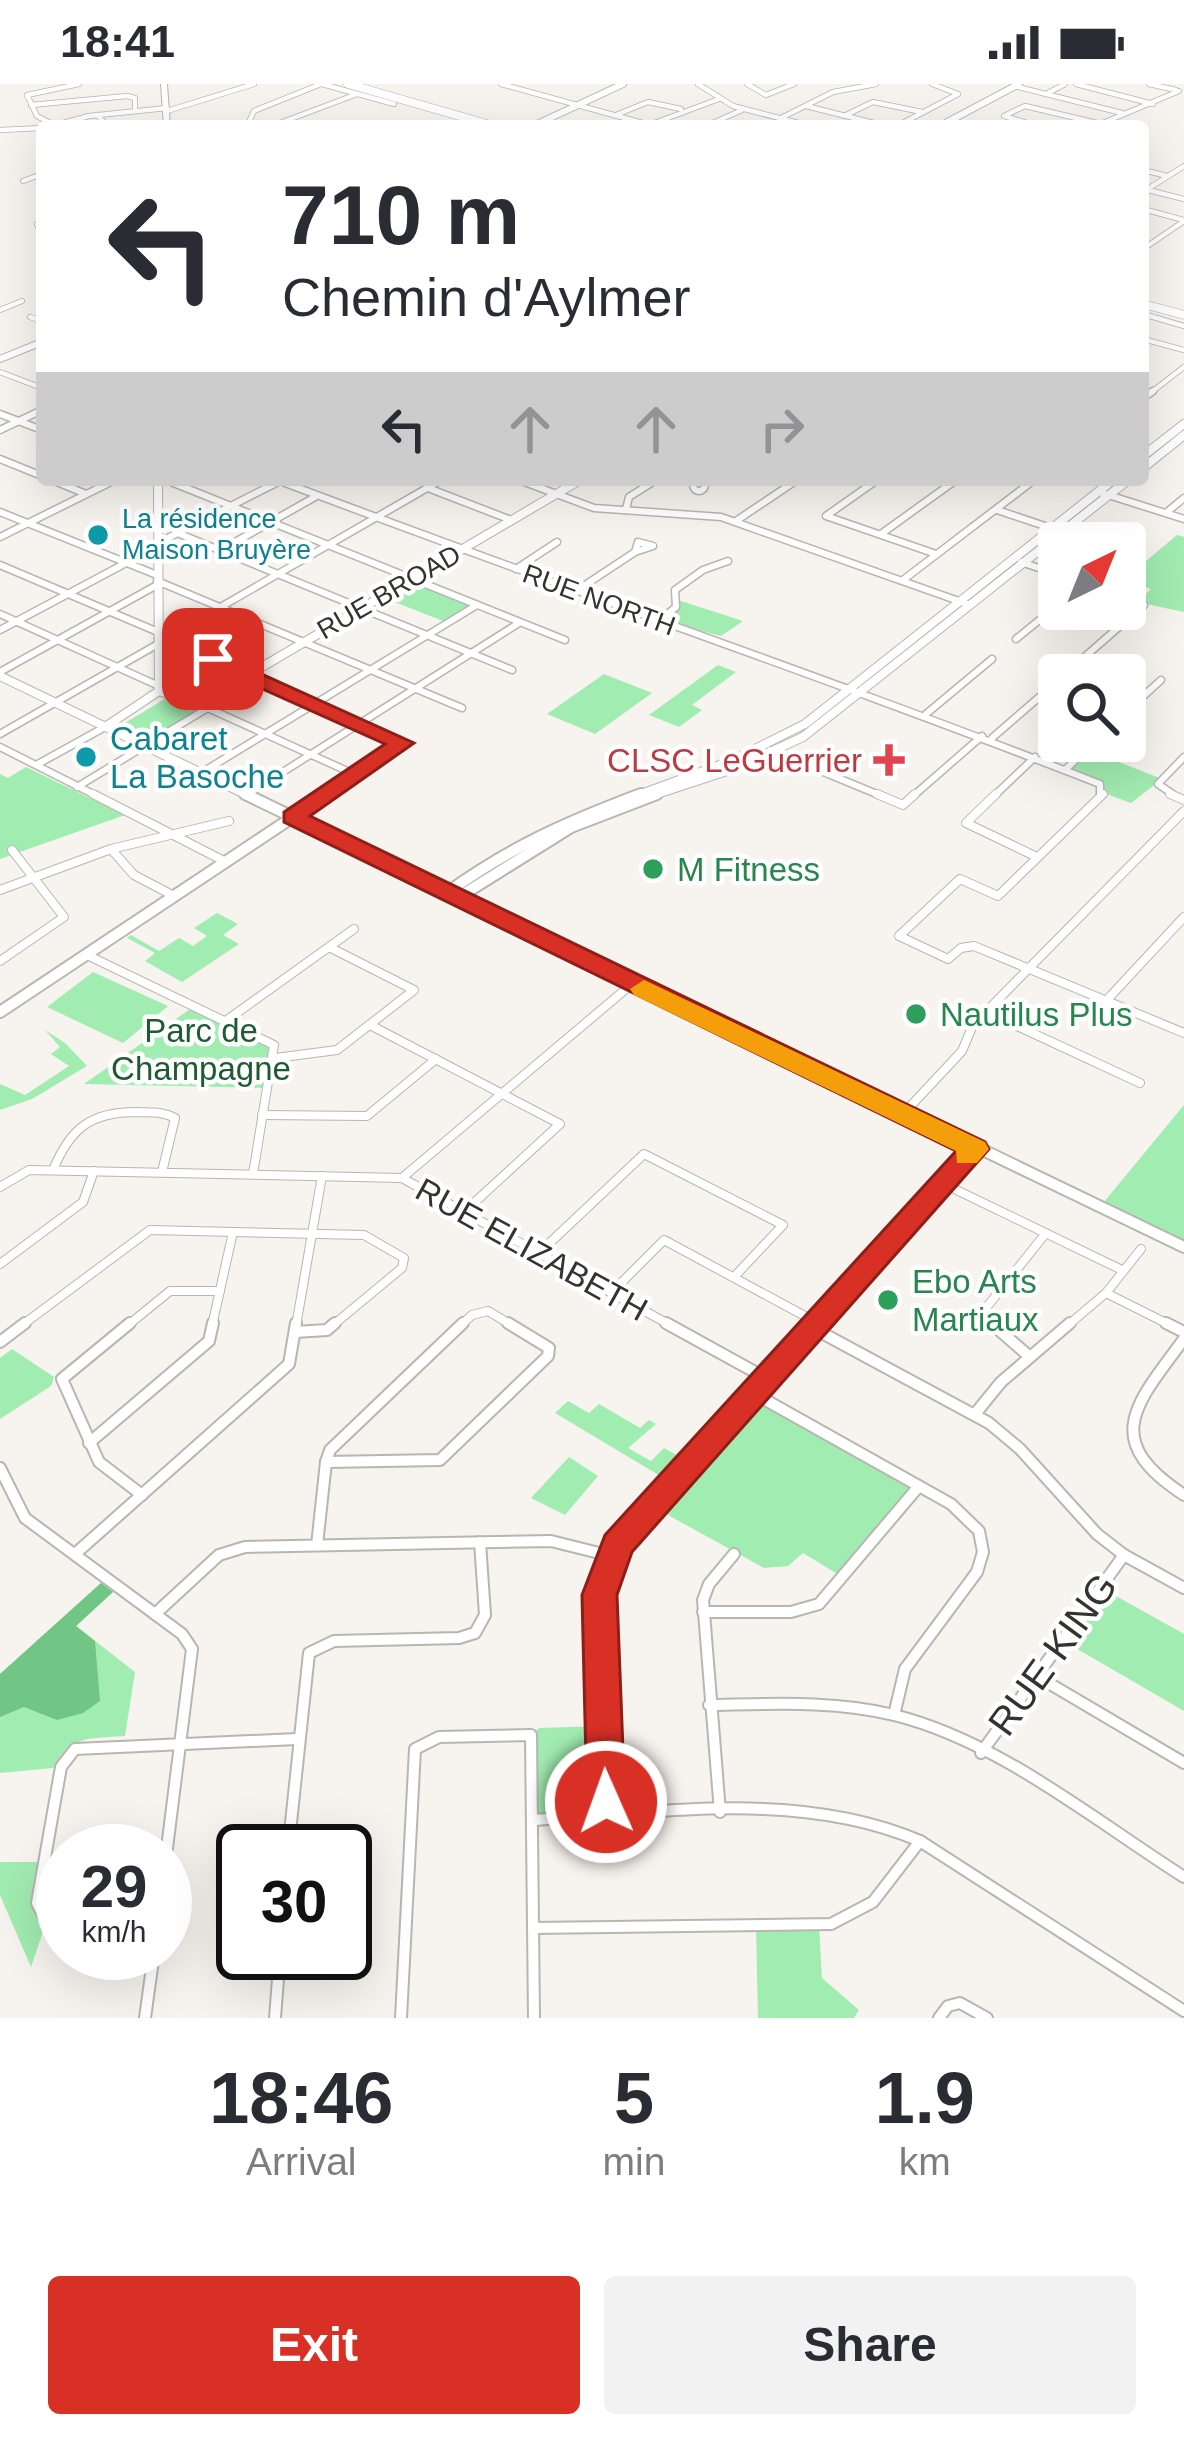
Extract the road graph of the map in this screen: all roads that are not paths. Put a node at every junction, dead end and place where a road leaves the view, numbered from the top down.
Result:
1 (80, 84) edge
2 (167, 84) edge
3 (254, 84) edge
4 (321, 84) edge
5 (347, 84) edge
6 (361, 84) edge
7 (501, 84) edge
8 (623, 84) edge
9 (698, 84) edge
10 (748, 84) edge
11 (794, 84) edge
12 (876, 84) edge
13 (932, 84) edge
14 (1065, 84) edge
15 (1076, 84) edge
16 (1148, 84) edge
17 (1013, 85) edge
18 (1182, 91) edge
19 (356, 94) junction
20 (1046, 94) junction
21 (720, 99) junction
22 (394, 104) dead end
23 (1154, 104) junction
24 (31, 105) junction
25 (573, 105) junction
26 (806, 106) junction
27 (743, 109) junction
28 (135, 110) junction
29 (167, 110) junction
30 (684, 110) junction
31 (923, 113) junction
32 (1121, 113) junction
33 (96, 115) junction
34 (615, 116) junction
35 (844, 116) junction
36 (780, 118) junction
37 (43, 120) edge
38 (77, 120) edge
39 (101, 120) edge
40 (167, 120) edge
41 (251, 120) edge
42 (290, 120) edge
43 (473, 120) edge
44 (486, 120) edge
45 (537, 120) edge
46 (544, 120) edge
47 (629, 120) edge
48 (662, 120) edge
49 (719, 120) edge
50 (788, 120) edge
51 (861, 120) edge
52 (909, 120) edge
53 (951, 120) edge
54 (1015, 120) edge
55 (1080, 120) edge
56 (1108, 120) edge
57 (36, 128) edge
58 (0, 130) edge
59 (1184, 166) edge
60 (1149, 171) edge
61 (36, 176) edge
62 (1168, 176) junction
63 (23, 181) dead end
64 (1149, 188) edge
65 (1149, 192) edge
66 (1184, 199) edge
67 (1149, 211) edge
68 (1184, 220) edge
69 (1149, 245) edge
70 (22, 301) dead end
71 (1149, 303) edge
72 (0, 310) edge
73 (1184, 312) edge
74 (1149, 316) edge
75 (30, 317) dead end
76 (36, 320) edge
77 (1184, 326) edge
78 (1149, 342) edge
79 (36, 346) edge
80 (1184, 350) edge
81 (0, 359) edge
82 (1184, 367) edge
83 (0, 372) edge
84 (36, 386) edge
85 (1149, 393) edge
86 (36, 413) edge
87 (0, 414) edge
88 (19, 421) junction
89 (1184, 424) edge
90 (36, 428) edge
91 (0, 430) edge
92 (1184, 435) edge
93 (1149, 458) edge
94 (0, 459) edge
95 (1149, 460) edge
96 (36, 474) edge
97 (67, 486) edge
98 (104, 486) edge
99 (161, 486) edge
100 (178, 486) edge
101 (271, 486) edge
102 (293, 486) edge
103 (430, 486) edge
104 (535, 486) edge
105 (570, 486) edge
106 (646, 486) edge
107 (788, 486) edge
108 (869, 486) edge
109 (948, 486) edge
110 (1026, 486) edge
111 (1109, 486) edge
112 (1116, 486) edge
113 (427, 488) junction
114 (1104, 493) junction
115 (88, 494) junction
116 (557, 494) junction
117 (317, 496) junction
118 (1184, 498) edge
119 (230, 506) junction
120 (626, 509) junction
121 (996, 509) junction
122 (0, 512) edge
123 (1166, 513) junction
124 (374, 517) junction
125 (1184, 519) edge
126 (511, 520) junction
127 (735, 521) junction
128 (271, 522) junction
129 (1068, 522) edge
130 (1038, 523) edge
131 (28, 524) junction
132 (180, 533) junction
133 (880, 535) junction
134 (0, 538) edge
135 (557, 542) dead end
136 (1038, 543) edge
137 (328, 544) junction
138 (156, 545) junction
139 (1038, 549) edge
140 (220, 550) junction
141 (463, 550) junction
142 (635, 552) dead end
143 (936, 554) junction
144 (1012, 559) junction
145 (728, 561) dead end
146 (1024, 563) junction
147 (122, 564) junction
148 (0, 565) edge
149 (1038, 568) edge
150 (515, 570) junction
151 (278, 574) junction
152 (412, 579) junction
153 (902, 580) junction
154 (157, 581) junction
155 (573, 592) junction
156 (66, 594) junction
157 (965, 603) junction
158 (477, 605) junction
159 (221, 606) junction
160 (362, 608) junction
161 (107, 612) junction
162 (0, 614) edge
163 (16, 621) junction
164 (1038, 621) edge
165 (520, 622) junction
166 (658, 622) junction
167 (0, 630) edge
168 (1116, 630) edge
169 (428, 635) junction
170 (160, 638) junction
171 (1016, 639) dead end
172 (58, 640) junction
173 (565, 640) dead end
174 (304, 641) junction
175 (471, 653) junction
176 (1088, 654) edge
177 (992, 659) dead end
178 (116, 666) junction
179 (370, 670) junction
180 (512, 670) dead end
181 (0, 674) edge
182 (249, 675) junction
183 (1161, 680) dead end
184 (416, 688) junction
185 (159, 689) junction
186 (857, 689) junction
187 (1146, 694) edge
188 (1038, 696) edge
189 (55, 702) junction
190 (315, 704) junction
191 (203, 706) junction
192 (462, 708) dead end
193 (925, 715) junction
194 (361, 723) junction
195 (105, 727) junction
196 (0, 734) edge
197 (265, 734) junction
198 (986, 738) junction
199 (146, 746) junction
200 (0, 747) edge
201 (763, 747) junction
202 (775, 752) junction
203 (311, 755) junction
204 (1035, 757) junction
205 (1184, 758) edge
206 (1073, 762) edge
207 (37, 765) junction
208 (1066, 769) junction
209 (201, 773) junction
210 (357, 775) junction
211 (77, 787) junction
212 (247, 795) junction
213 (1184, 800) edge
214 (1184, 811) edge
215 (292, 817) junction
216 (229, 821) dead end
217 (169, 832) junction
218 (111, 849) junction
219 (12, 850) dead end
220 (1037, 857) junction
221 (226, 862) junction
222 (494, 872) junction
223 (34, 874) junction
224 (0, 890) edge
225 (454, 894) junction
226 (174, 896) junction
227 (1184, 916) edge
228 (509, 922) junction
229 (354, 929) dead end
230 (329, 947) junction
231 (87, 955) junction
232 (0, 961) edge
233 (1028, 969) junction
234 (633, 983) junction
235 (1105, 1002) junction
236 (0, 1012) edge
237 (987, 1012) junction
238 (227, 1020) junction
239 (372, 1026) junction
240 (1184, 1033) edge
241 (275, 1058) junction
242 (436, 1059) junction
243 (1140, 1082) dead end
244 (503, 1093) junction
245 (902, 1114) junction
246 (262, 1115) junction
247 (975, 1149) junction
248 (52, 1170) junction
249 (94, 1172) junction
250 (162, 1172) junction
251 (253, 1174) junction
252 (322, 1176) junction
253 (402, 1178) junction
254 (942, 1183) junction
255 (0, 1187) edge
256 (464, 1212) junction
257 (233, 1232) junction
258 (1046, 1233) junction
259 (314, 1234) junction
260 (1184, 1247) edge
261 (1142, 1249) dead end
262 (538, 1253) junction
263 (0, 1264) edge
264 (1122, 1270) junction
265 (734, 1277) junction
266 (220, 1291) junction
267 (611, 1293) junction
268 (1106, 1293) junction
269 (814, 1324) junction
270 (295, 1332) junction
271 (1184, 1335) edge
272 (0, 1342) edge
273 (1030, 1357) junction
274 (766, 1378) junction
275 (753, 1393) junction
276 (975, 1414) junction
277 (88, 1443) junction
278 (326, 1462) junction
279 (0, 1468) edge
280 (919, 1486) junction
281 (142, 1495) junction
282 (1184, 1495) edge
283 (480, 1542) junction
284 (317, 1545) junction
285 (75, 1554) junction
286 (734, 1554) dead end
287 (1124, 1555) junction
288 (611, 1556) junction
289 (1184, 1588) edge
290 (703, 1612) junction
291 (155, 1614) junction
292 (1035, 1676) junction
293 (710, 1705) junction
294 (894, 1715) junction
295 (298, 1739) junction
296 (181, 1742) junction
297 (981, 1753) junction
298 (1184, 1763) edge
299 (720, 1812) junction
300 (606, 1817) junction
301 (532, 1820) junction
302 (52, 1824) edge
303 (170, 1824) edge
304 (291, 1824) edge
305 (920, 1841) junction
306 (1184, 1877) edge
307 (533, 1928) junction
308 (150, 1980) edge
309 (278, 1980) edge
310 (1184, 2011) edge
311 (145, 2018) edge
312 (275, 2018) edge
313 (401, 2018) edge
314 (534, 2018) edge
315 (939, 2018) edge
316 (986, 2018) edge

1 - 24 street
2 - 29 main road
3 - 29 street
4 - 19 street
4 - 41 street
5 - 43 highway
6 - 44 highway
7 - 25 street
8 - 25 main road
9 - 21 street
10 - 11 street
12 - 26 street
13 - 31 street
14 - 20 street
15 - 23 street
16 - 18 street
17 - 20 street
17 - 53 main road
18 - 23 street
19 - 22 street
19 - 42 street
20 - 32 street
21 - 27 street
21 - 30 street
23 - 32 street
24 - 28 street
24 - 37 street
25 - 34 street
25 - 45 main road
25 - 46 main road
26 - 35 street
26 - 36 street
27 - 36 street
27 - 49 street
28 - 29 street
28 - 33 street
29 - 40 main road
30 - 34 street
30 - 48 street
31 - 35 street
31 - 52 street
32 - 56 street
33 - 38 street
33 - 39 street
34 - 47 street
35 - 51 street
36 - 50 street
54 - 55 street
57 - 58 street
59 - 62 street
60 - 62 street
61 - 63 street
62 - 64 street
65 - 66 street
67 - 68 street
68 - 69 street
70 - 72 street
71 - 73 highway
74 - 77 street
75 - 76 street
78 - 80 street
79 - 81 main road
82 - 85 street
83 - 84 street
86 - 88 street
87 - 88 street
88 - 90 street
88 - 91 street
89 - 93 main road
92 - 95 main road
94 - 96 street
97 - 115 street
98 - 115 street
99 - 138 main road
100 - 119 street
101 - 119 street
102 - 117 street, RUE NORTH
103 - 113 street
104 - 116 street
105 - 116 main road, RUE BROAD
106 - 120 street
107 - 127 street
108 - 133 street
109 - 133 street
110 - 121 street
111 - 114 main road
112 - 114 main road
113 - 124 street
113 - 126 street
114 - 123 street
114 - 129 main road
115 - 131 street
116 - 120 street
116 - 126 main road, RUE BROAD
117 - 124 street, RUE NORTH
117 - 128 street
118 - 123 street
119 - 128 street
119 - 132 street
120 - 127 street
121 - 130 street
121 - 143 street
122 - 131 street
123 - 125 street
124 - 137 street
124 - 141 street, RUE NORTH
126 - 141 main road, RUE BROAD
127 - 153 street
128 - 137 street
128 - 140 street
131 - 134 street
131 - 147 street
132 - 138 street
132 - 140 street
133 - 143 street
135 - 150 street
136 - 144 main road
137 - 151 street
137 - 152 street
138 - 147 street
138 - 154 main road
139 - 146 main road
140 - 151 street
141 - 150 street, RUE NORTH
141 - 152 main road, RUE BROAD
142 - 155 street
143 - 153 street
144 - 146 street
144 - 157 main road
145 - 166 street
146 - 149 street
146 - 157 main road
147 - 154 street
147 - 156 street
148 - 156 street
150 - 155 street, RUE NORTH
151 - 159 street
151 - 160 street
152 - 158 street
152 - 160 main road, RUE BROAD
153 - 157 street
154 - 159 street
154 - 161 street
154 - 170 main road
155 - 166 street, RUE NORTH
156 - 161 street
156 - 163 street
157 - 186 main road
158 - 165 street
158 - 169 street
159 - 170 street
159 - 174 street
160 - 169 street
160 - 174 main road, RUE BROAD
161 - 170 street
161 - 172 street
162 - 163 street
163 - 167 street
163 - 172 street
164 - 171 street
165 - 173 street
165 - 175 street
166 - 186 street, RUE NORTH
168 - 176 street
169 - 175 street
169 - 179 street
170 - 178 street
170 - 182 street
170 - 185 main road
172 - 178 street
172 - 181 street
174 - 179 street
174 - 182 main road, RUE BROAD
175 - 180 street
175 - 184 street
177 - 193 street
178 - 185 street
178 - 189 street
179 - 184 street
179 - 190 street
181 - 189 main road
182 - 190 street
182 - 191 main road, RUE BROAD
183 - 187 street
184 - 192 street
184 - 194 street
185 - 191 main road
185 - 195 main road
186 - 193 street, RUE NORTH
186 - 201 main road
186 - 202 main road
188 - 198 street
189 - 195 main road
189 - 196 street
190 - 194 street
190 - 197 street
191 - 197 street
191 - 199 street, RUE BROAD
193 - 198 street, RUE NORTH
194 - 203 street
194 - 210 street
195 - 199 main road
195 - 207 street
197 - 203 street
197 - 209 street
198 - 202 street
198 - 204 street, RUE NORTH
199 - 209 main road
199 - 211 street, RUE BROAD
200 - 207 street
201 - 202 street
201 - 225 main road
202 - 222 main road
203 - 210 street
203 - 212 street
204 - 208 street, RUE NORTH
204 - 220 street
205 - 213 street
206 - 208 street
207 - 211 street
208 - 220 street
209 - 212 main road
210 - 215 street
211 - 217 street
212 - 215 main road
214 - 233 street
215 - 221 main road
215 - 225 main road
216 - 217 street
217 - 218 street
217 - 221 street
218 - 223 street
218 - 226 street
219 - 223 street
220 - 233 street
221 - 226 main road
222 - 225 main road
222 - 228 main road
223 - 224 street
223 - 232 street
225 - 228 main road
226 - 231 main road
227 - 235 street
228 - 234 main road
229 - 230 street
230 - 238 street
230 - 239 street
231 - 236 main road
231 - 238 street
233 - 235 street
233 - 237 street
234 - 244 street
234 - 245 main road
235 - 240 street
237 - 243 street
237 - 245 street
238 - 241 street
239 - 241 street
239 - 242 street
241 - 246 street
242 - 244 street
242 - 246 street
244 - 253 street
244 - 256 street
245 - 247 main road
246 - 251 street
247 - 254 street
247 - 260 main road
248 - 249 street, RUE ELIZABETH
248 - 250 street
248 - 255 street, RUE ELIZABETH
249 - 250 street, RUE ELIZABETH
249 - 263 street
250 - 251 street, RUE ELIZABETH
251 - 252 street, RUE ELIZABETH
252 - 253 street, RUE ELIZABETH
252 - 259 street
253 - 256 street, RUE ELIZABETH
254 - 258 street
254 - 269 street
256 - 262 street, RUE ELIZABETH
257 - 259 street
257 - 266 street
257 - 272 street
258 - 264 street
258 - 273 street
259 - 270 street
259 - 270 street
261 - 264 street
262 - 265 street
262 - 267 street, RUE ELIZABETH
264 - 268 street
265 - 267 street
265 - 269 street
266 - 277 street
266 - 277 street
267 - 274 street, RUE ELIZABETH
268 - 271 street
268 - 273 street
269 - 274 street
269 - 276 street
270 - 281 street
271 - 282 street
273 - 276 street
274 - 275 street
275 - 280 street
275 - 288 street
276 - 287 street
277 - 281 street
278 - 278 street
278 - 284 street
279 - 285 street
280 - 290 street
280 - 294 street
281 - 285 street
283 - 284 street
283 - 288 street
283 - 295 street
284 - 291 street
285 - 291 street
286 - 290 street
287 - 289 street
287 - 292 street, RUE KING
288 - 300 street
290 - 293 street
291 - 296 street
292 - 297 street, RUE KING
292 - 298 street
293 - 294 street
293 - 299 street
294 - 297 street
295 - 296 street
295 - 304 street
296 - 302 street
296 - 303 street
297 - 306 street
299 - 300 street
299 - 305 street
300 - 301 street
301 - 307 street
301 - 313 street
305 - 307 street
305 - 310 street
307 - 314 street
308 - 311 street
309 - 312 street
315 - 316 street

